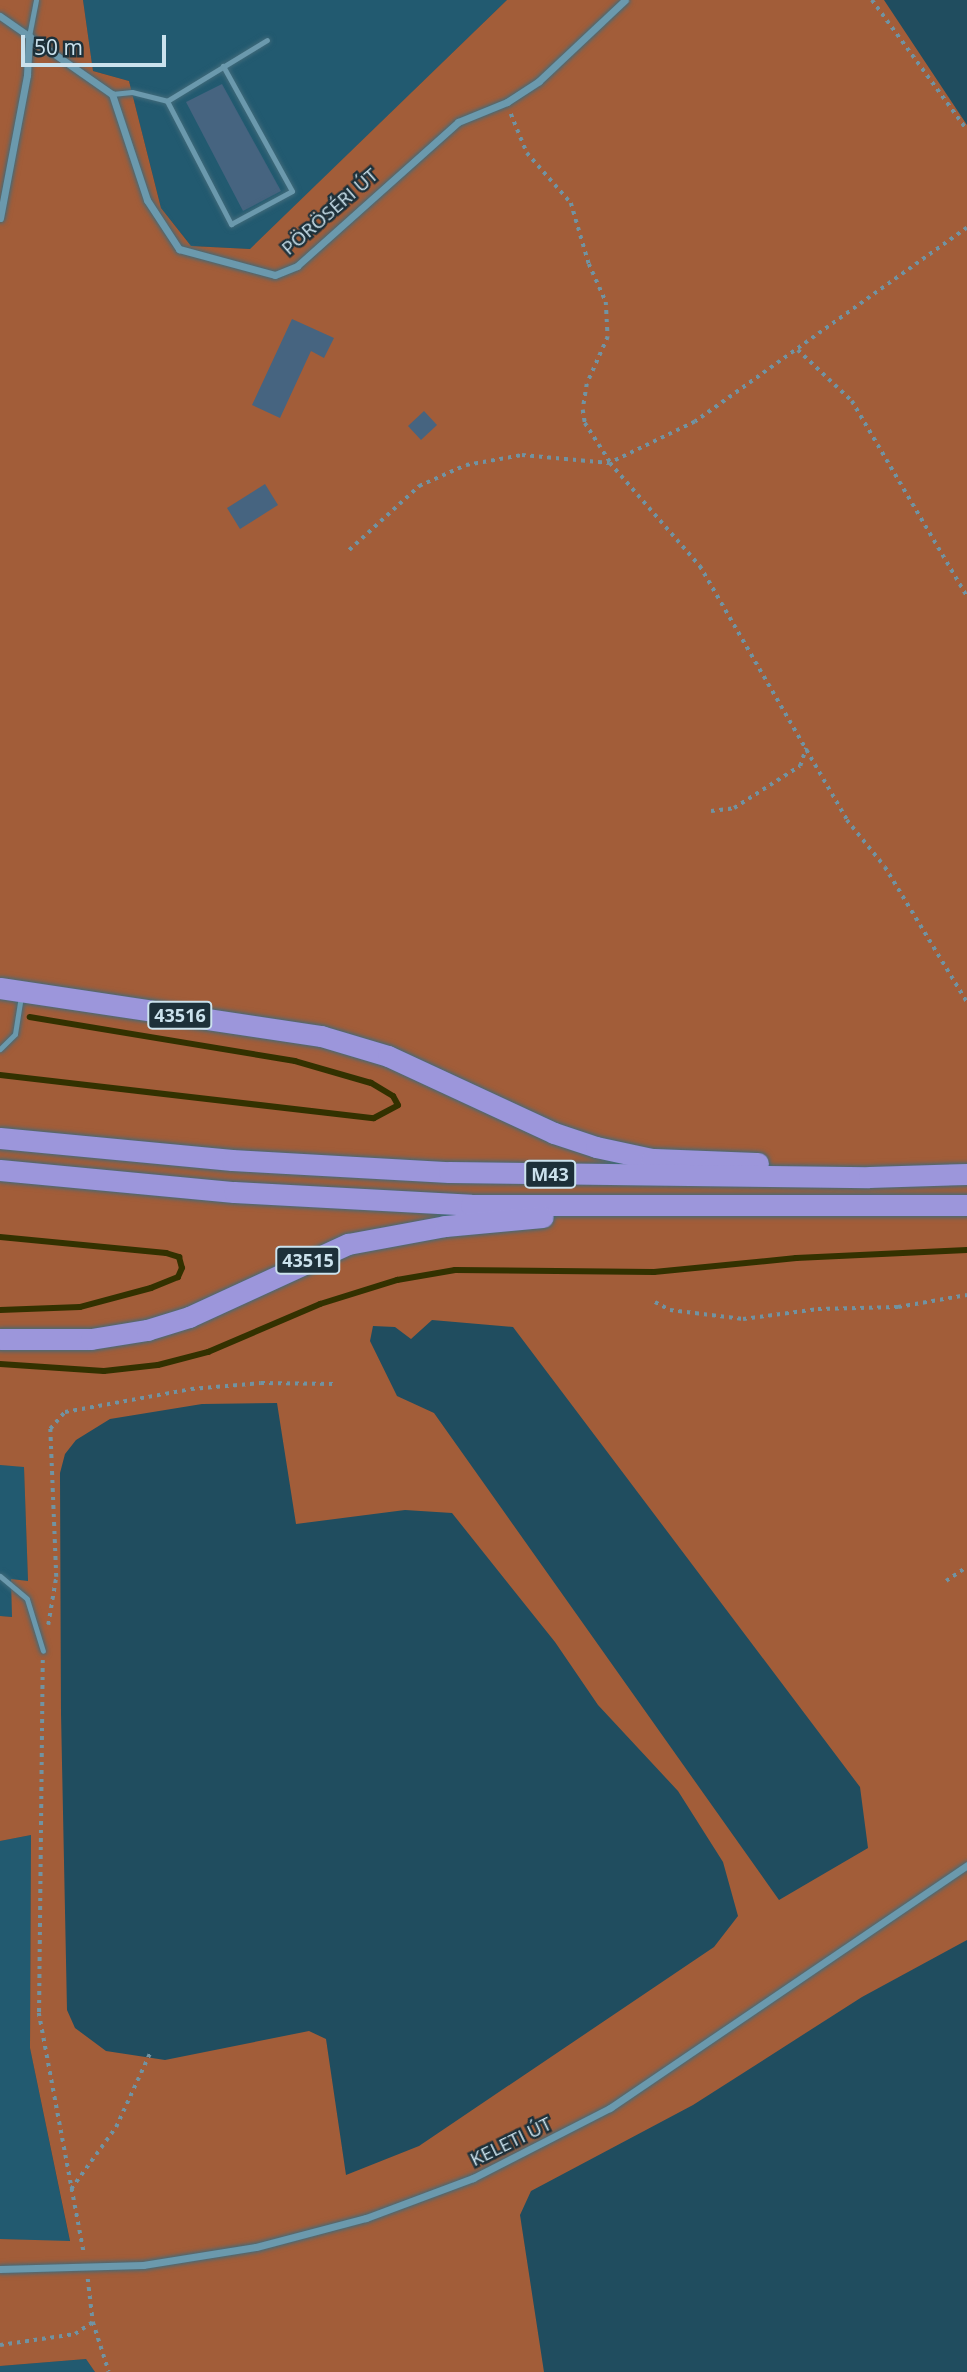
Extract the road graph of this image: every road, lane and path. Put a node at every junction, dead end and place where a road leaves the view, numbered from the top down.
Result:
1 (36, 0) edge
2 (625, 0) edge
3 (872, 0) edge
4 (0, 16) edge
5 (29, 36) junction
6 (267, 40) dead end
7 (223, 65) junction
8 (112, 93) junction
9 (167, 101) junction
10 (507, 102) junction
11 (967, 130) edge
12 (0, 218) edge
13 (967, 228) edge
14 (798, 351) junction
15 (610, 463) junction
16 (349, 550) dead end
17 (967, 596) edge
18 (807, 747) junction
19 (711, 811) dead end
20 (0, 988) edge
21 (22, 992) junction
22 (967, 1002) edge
23 (0, 1049) edge
24 (0, 1138) edge
25 (0, 1170) edge
26 (967, 1174) edge
27 (869, 1177) junction
28 (967, 1205) edge
29 (625, 1208) junction
30 (967, 1295) edge
31 (655, 1302) dead end
32 (0, 1339) edge
33 (335, 1384) dead end
34 (967, 1567) edge
35 (0, 1576) edge
36 (946, 1581) dead end
37 (43, 1651) junction
38 (967, 1865) edge
39 (150, 2053) dead end
40 (71, 2189) junction
41 (0, 2269) edge
42 (87, 2270) junction
43 (93, 2322) junction
44 (0, 2345) edge
45 (106, 2365) junction
46 (101, 2372) edge
47 (109, 2372) edge

1 - 5 lane
2 - 10 street, PÖRÖSÉRI ÚT
3 - 11 path
4 - 5 street
5 - 8 street
5 - 12 street
6 - 7 lane
7 - 9 lane
7 - 9 lane
8 - 9 lane
8 - 10 street, PÖRÖSÉRI ÚT
10 - 15 path
13 - 14 path
14 - 15 path
14 - 17 path
15 - 16 path
15 - 18 path
18 - 19 path
18 - 22 path
20 - 21 highway, 43516
21 - 23 lane
21 - 27 highway, 43516
24 - 27 highway, M43
25 - 29 highway, M43
26 - 27 highway, M43
28 - 29 highway, M43
29 - 32 highway, 43515
30 - 31 path
33 - 37 path
34 - 36 path
35 - 37 lane
37 - 40 path
38 - 42 street, KELETI ÚT
39 - 40 path
40 - 42 path
41 - 42 street, KELETI ÚT
42 - 43 path
43 - 44 path
43 - 45 path
45 - 46 path
45 - 47 path

